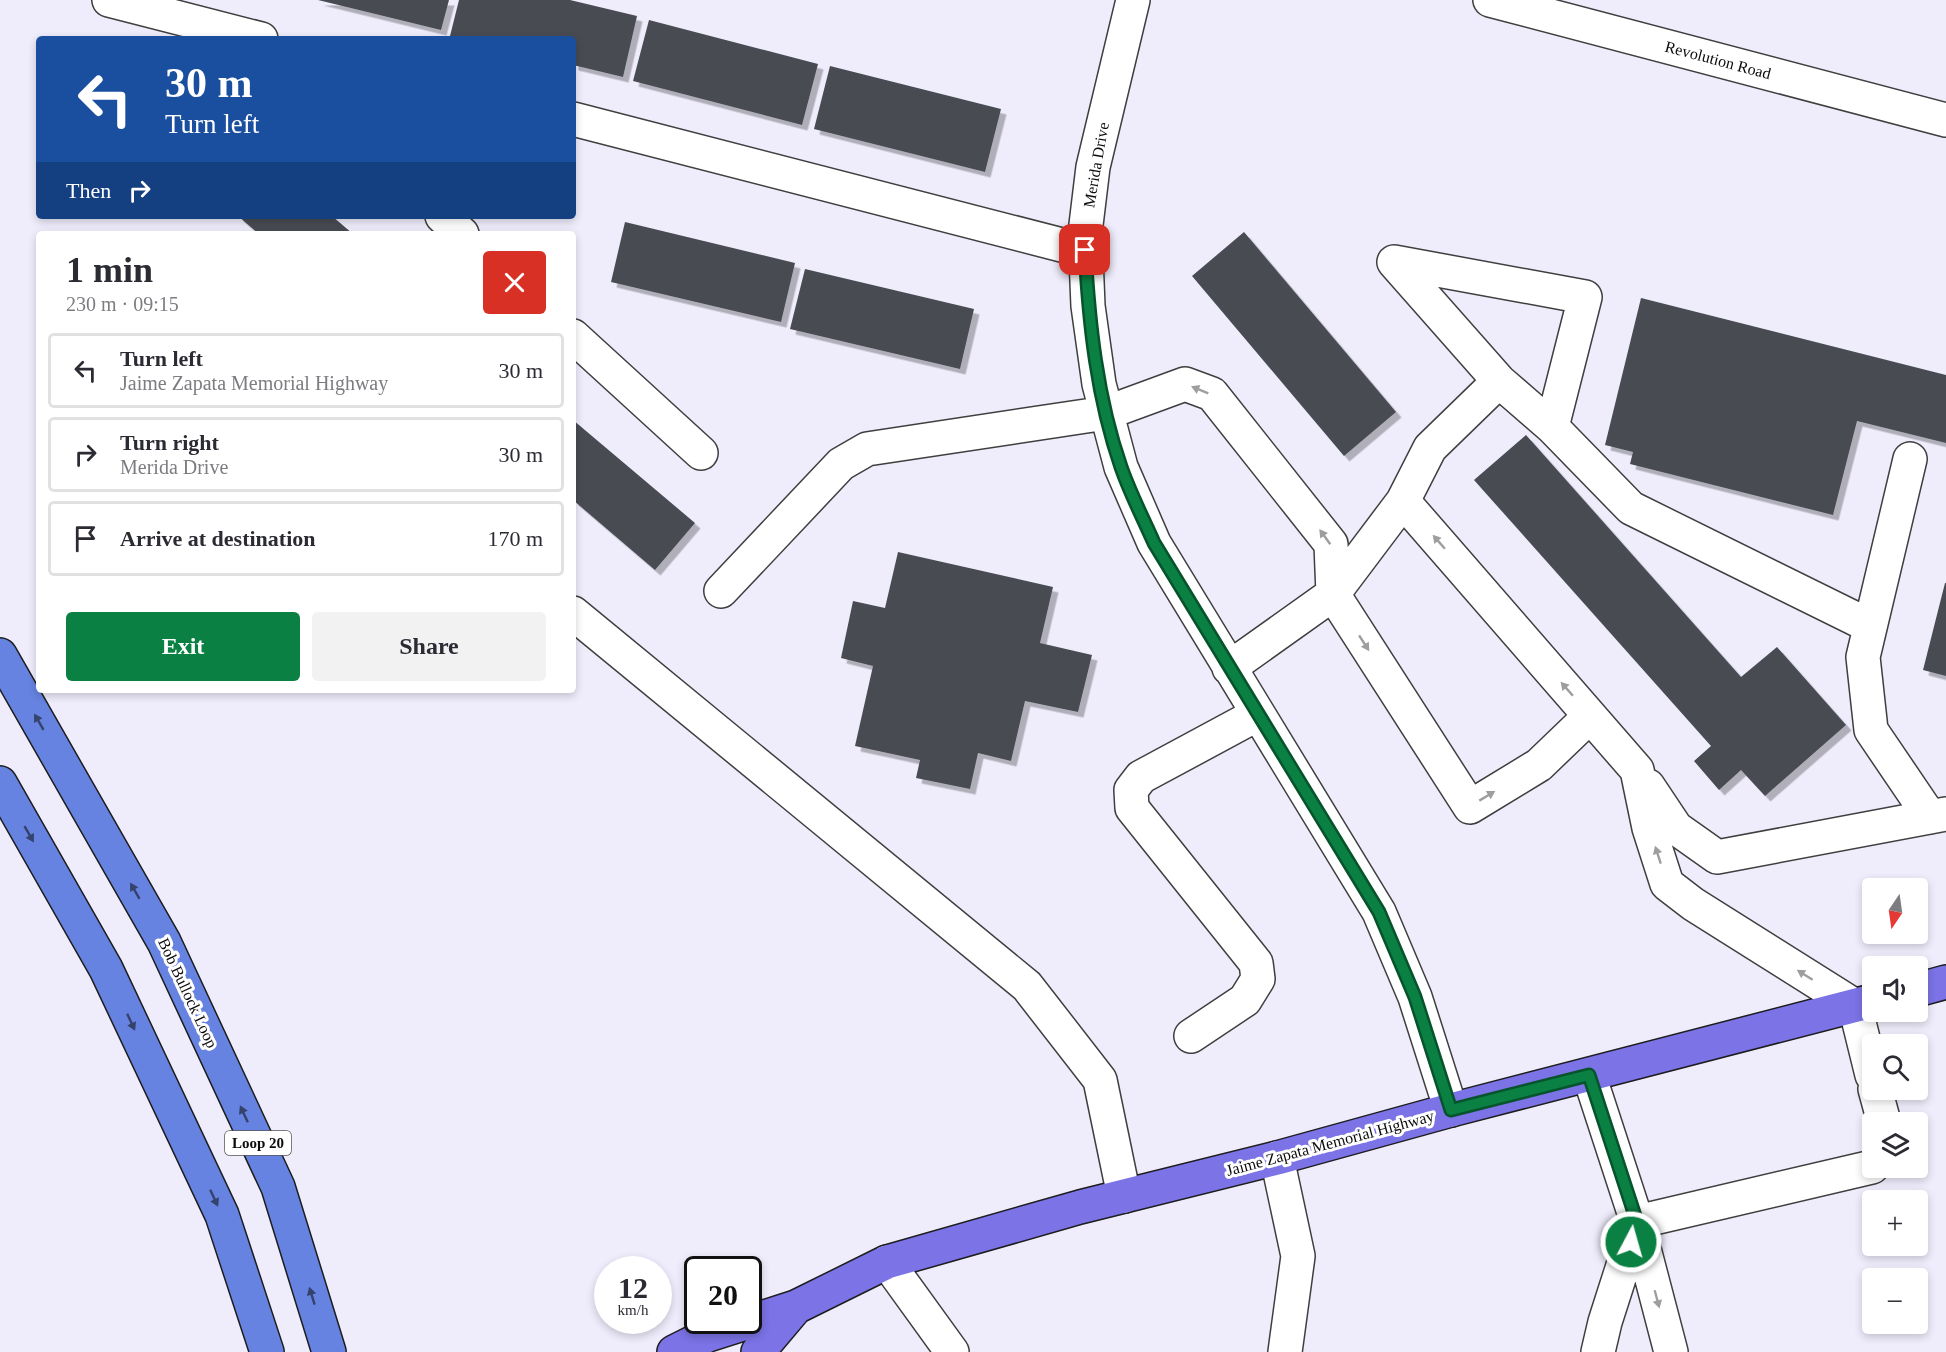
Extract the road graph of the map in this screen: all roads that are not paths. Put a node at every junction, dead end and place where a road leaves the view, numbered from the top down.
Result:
1 (109, 0) edge
2 (1133, 0) edge
3 (1490, 0) edge
4 (249, 36) edge
5 (576, 120) edge
6 (1946, 120) edge
7 (445, 219) edge
8 (459, 231) edge
9 (1085, 250) junction
10 (576, 339) edge
11 (1499, 381) junction
12 (1106, 413) junction
13 (1552, 427) junction
14 (701, 453) dead end
15 (1910, 459) dead end
16 (1404, 501) junction
17 (721, 591) dead end
18 (1332, 594) junction
19 (576, 615) edge
20 (1870, 626) junction
21 (0, 655) edge
22 (1229, 668) junction
23 (1258, 714) junction
24 (1590, 716) junction
25 (1637, 770) junction
26 (0, 783) edge
27 (1938, 816) edge
28 (1946, 982) edge
29 (1928, 987) edge
30 (1862, 1003) edge
31 (1862, 1004) edge
32 (1191, 1036) dead end
33 (1589, 1075) junction
34 (1451, 1110) junction
35 (1277, 1158) junction
36 (1862, 1169) edge
37 (1124, 1196) junction
38 (1637, 1222) junction
39 (888, 1262) junction
40 (796, 1307) junction
41 (267, 1352) edge
42 (329, 1352) edge
43 (674, 1352) edge
44 (758, 1352) edge
45 (952, 1352) edge
46 (1285, 1352) edge
47 (1598, 1352) edge
48 (1671, 1352) edge

1 - 4 street
2 - 9 street, Merida Drive
3 - 6 street, Revolution Road
5 - 9 street
7 - 8 street
9 - 12 street, Merida Drive
10 - 14 street
11 - 13 street
11 - 13 street
11 - 16 street
12 - 17 street
18 -> 12 street
12 - 22 street, Merida Drive
13 - 20 street
15 - 20 street
16 - 18 street
24 -> 16 street
18 - 22 street
18 -> 24 street
19 - 37 street
20 - 27 street
42 -> 21 highway, Bob Bullock Loop / Loop 20
22 - 23 street, Merida Drive
23 - 32 street
23 - 34 street, Merida Drive
24 - 25 street
25 - 27 street
30 -> 25 street
26 -> 41 highway
28 - 29 main road
31 - 33 main road, Jaime Zapata Memorial Highway
33 - 34 main road, Jaime Zapata Memorial Highway
33 - 38 street
34 - 35 main road, Jaime Zapata Memorial Highway
35 - 37 main road, Jaime Zapata Memorial Highway
35 - 46 street
36 - 38 street
37 - 39 main road, Jaime Zapata Memorial Highway
38 - 47 street
38 -> 48 street
39 - 40 main road, Jaime Zapata Memorial Highway
39 - 45 street
40 - 43 main road, Jaime Zapata Memorial Highway
40 - 44 main road, Jaime Zapata Memorial Highway

